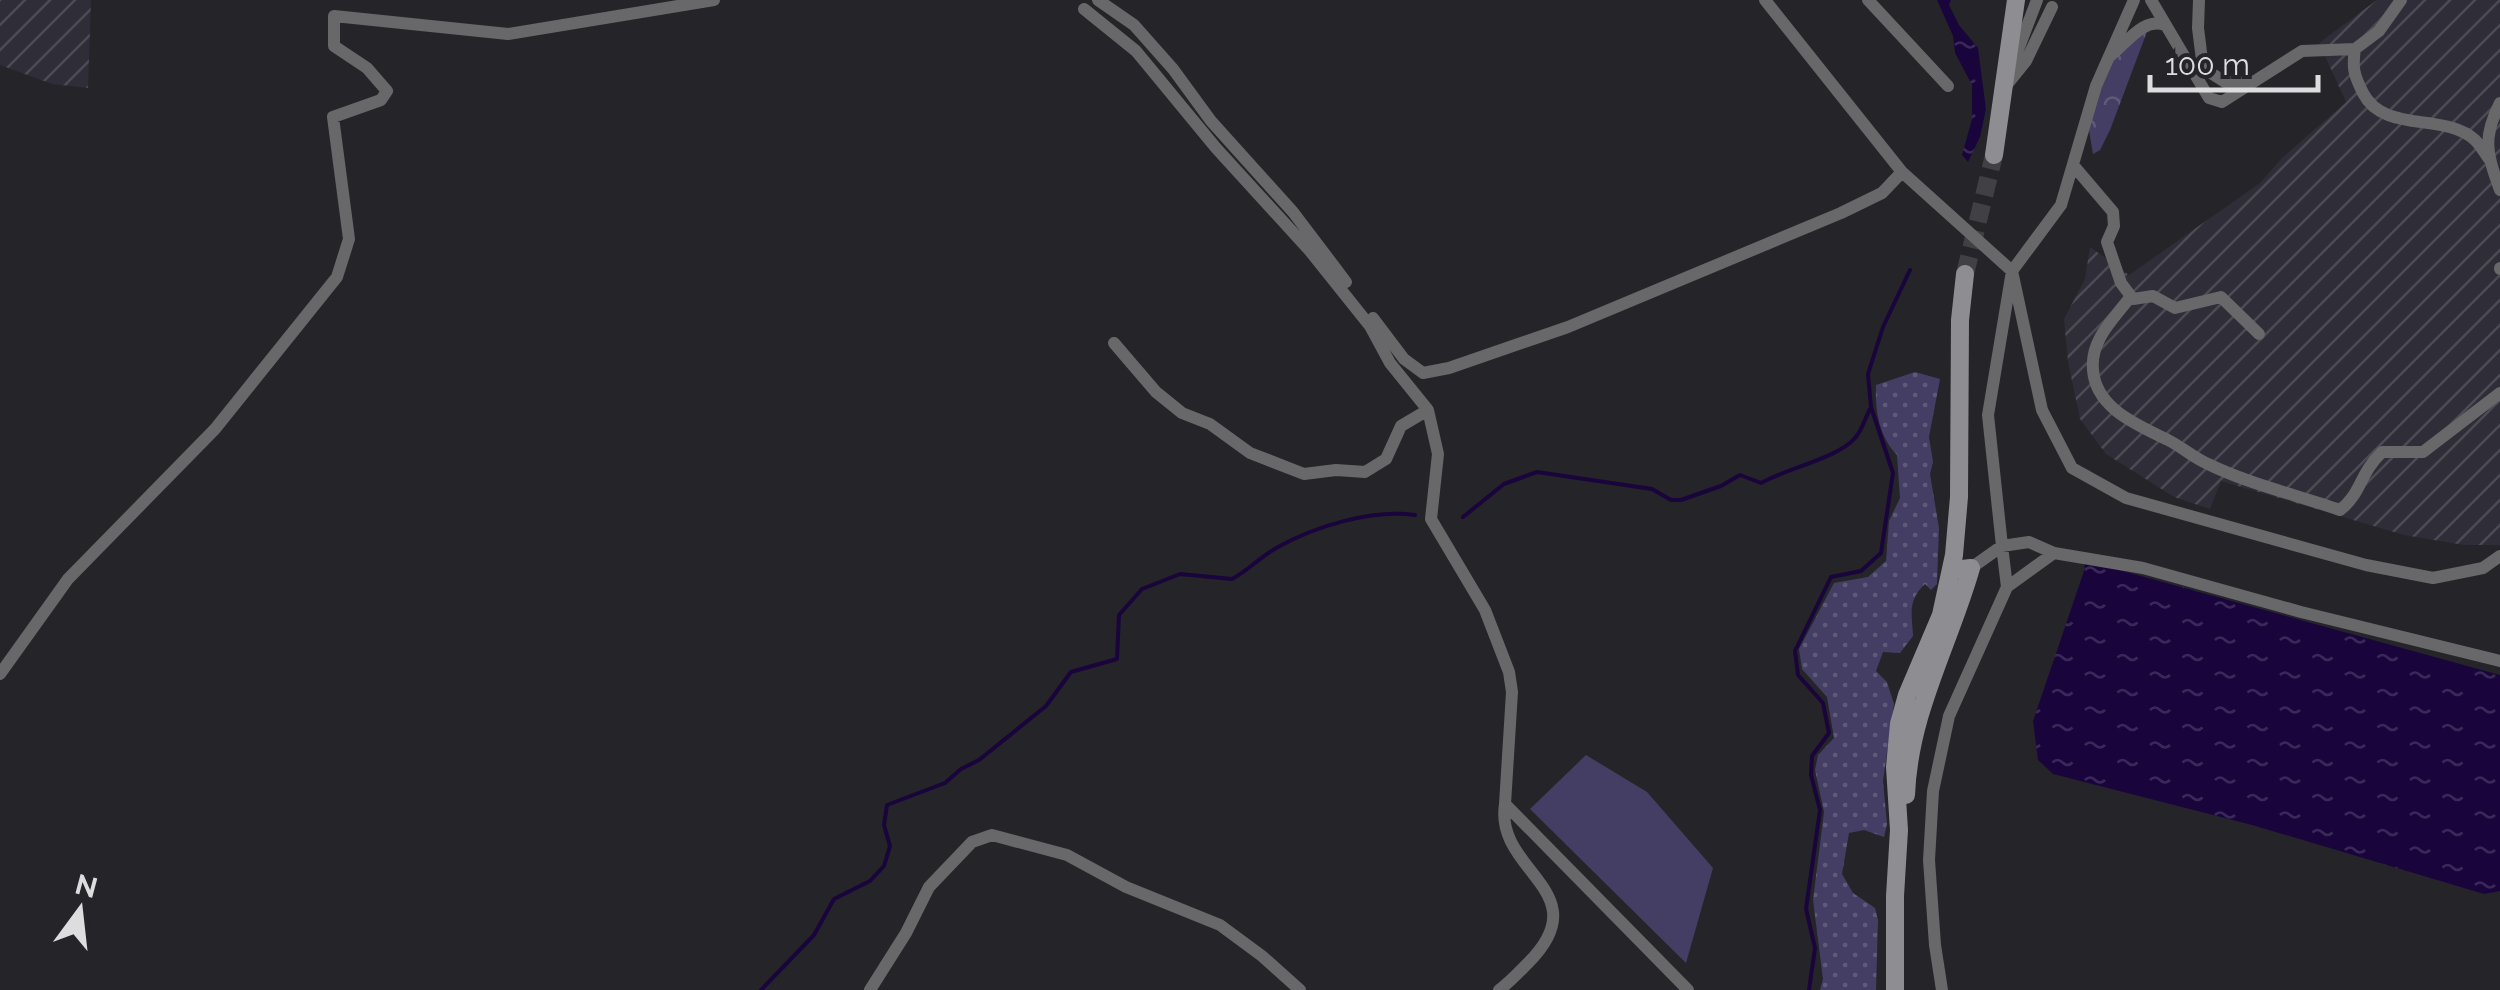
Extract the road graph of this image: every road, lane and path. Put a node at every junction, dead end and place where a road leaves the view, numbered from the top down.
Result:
1 (714, 0) edge
2 (1098, 0) edge
3 (1765, 0) edge
4 (1868, 0) edge
5 (2016, 0) edge
6 (2037, 0) edge
7 (2134, 0) edge
8 (2151, 0) edge
9 (2199, 0) edge
10 (2402, 0) edge
11 (2052, 6) dead end
12 (1084, 9) dead end
13 (2165, 25) junction
14 (2355, 48) junction
15 (2109, 56) junction
16 (2248, 83) junction
17 (1948, 86) dead end
18 (2004, 89) junction
19 (2500, 103) edge
20 (1994, 155) tunnel mouth
21 (2489, 159) junction
22 (2073, 164) junction
23 (1902, 172) junction
24 (2500, 190) edge
25 (2012, 271) junction
26 (1965, 274) tunnel mouth
27 (2131, 296) junction
28 (2259, 334) dead end
29 (1114, 344) dead end
30 (2500, 393) edge
31 (1428, 410) junction
32 (2002, 546) junction
33 (2054, 553) junction
34 (2500, 556) edge
35 (1971, 568) junction
36 (1952, 570) junction
37 (2007, 588) junction
38 (2500, 661) edge
39 (0, 674) edge
40 (1505, 804) junction
41 (1899, 830) junction
42 (870, 990) edge
43 (1300, 990) edge
44 (1499, 990) edge
45 (1688, 990) edge
46 (1895, 990) edge
47 (1942, 990) edge

1 - 39 street
2 - 23 street
3 - 23 street
4 - 17 street
5 - 18 street
6 - 18 street
7 - 15 street
8 - 13 street
9 - 16 street
10 - 14 street
11 - 18 street
12 - 31 street
13 - 15 street
13 - 16 street
14 - 16 street
14 - 21 street
15 - 22 street
18 - 20 street
19 - 21 street
21 - 24 street
22 - 25 street
22 - 27 street
23 - 25 street
25 - 32 street
25 - 34 street
26 - 36 street
27 - 28 street
27 - 30 street
29 - 31 street
31 - 40 street
32 - 33 street
32 - 35 street
32 - 37 street
33 - 37 street
33 - 38 street
35 - 36 street
35 - 41 street
36 - 41 street
37 - 47 street
40 - 44 street
40 - 45 street
41 - 46 street
42 - 43 street

